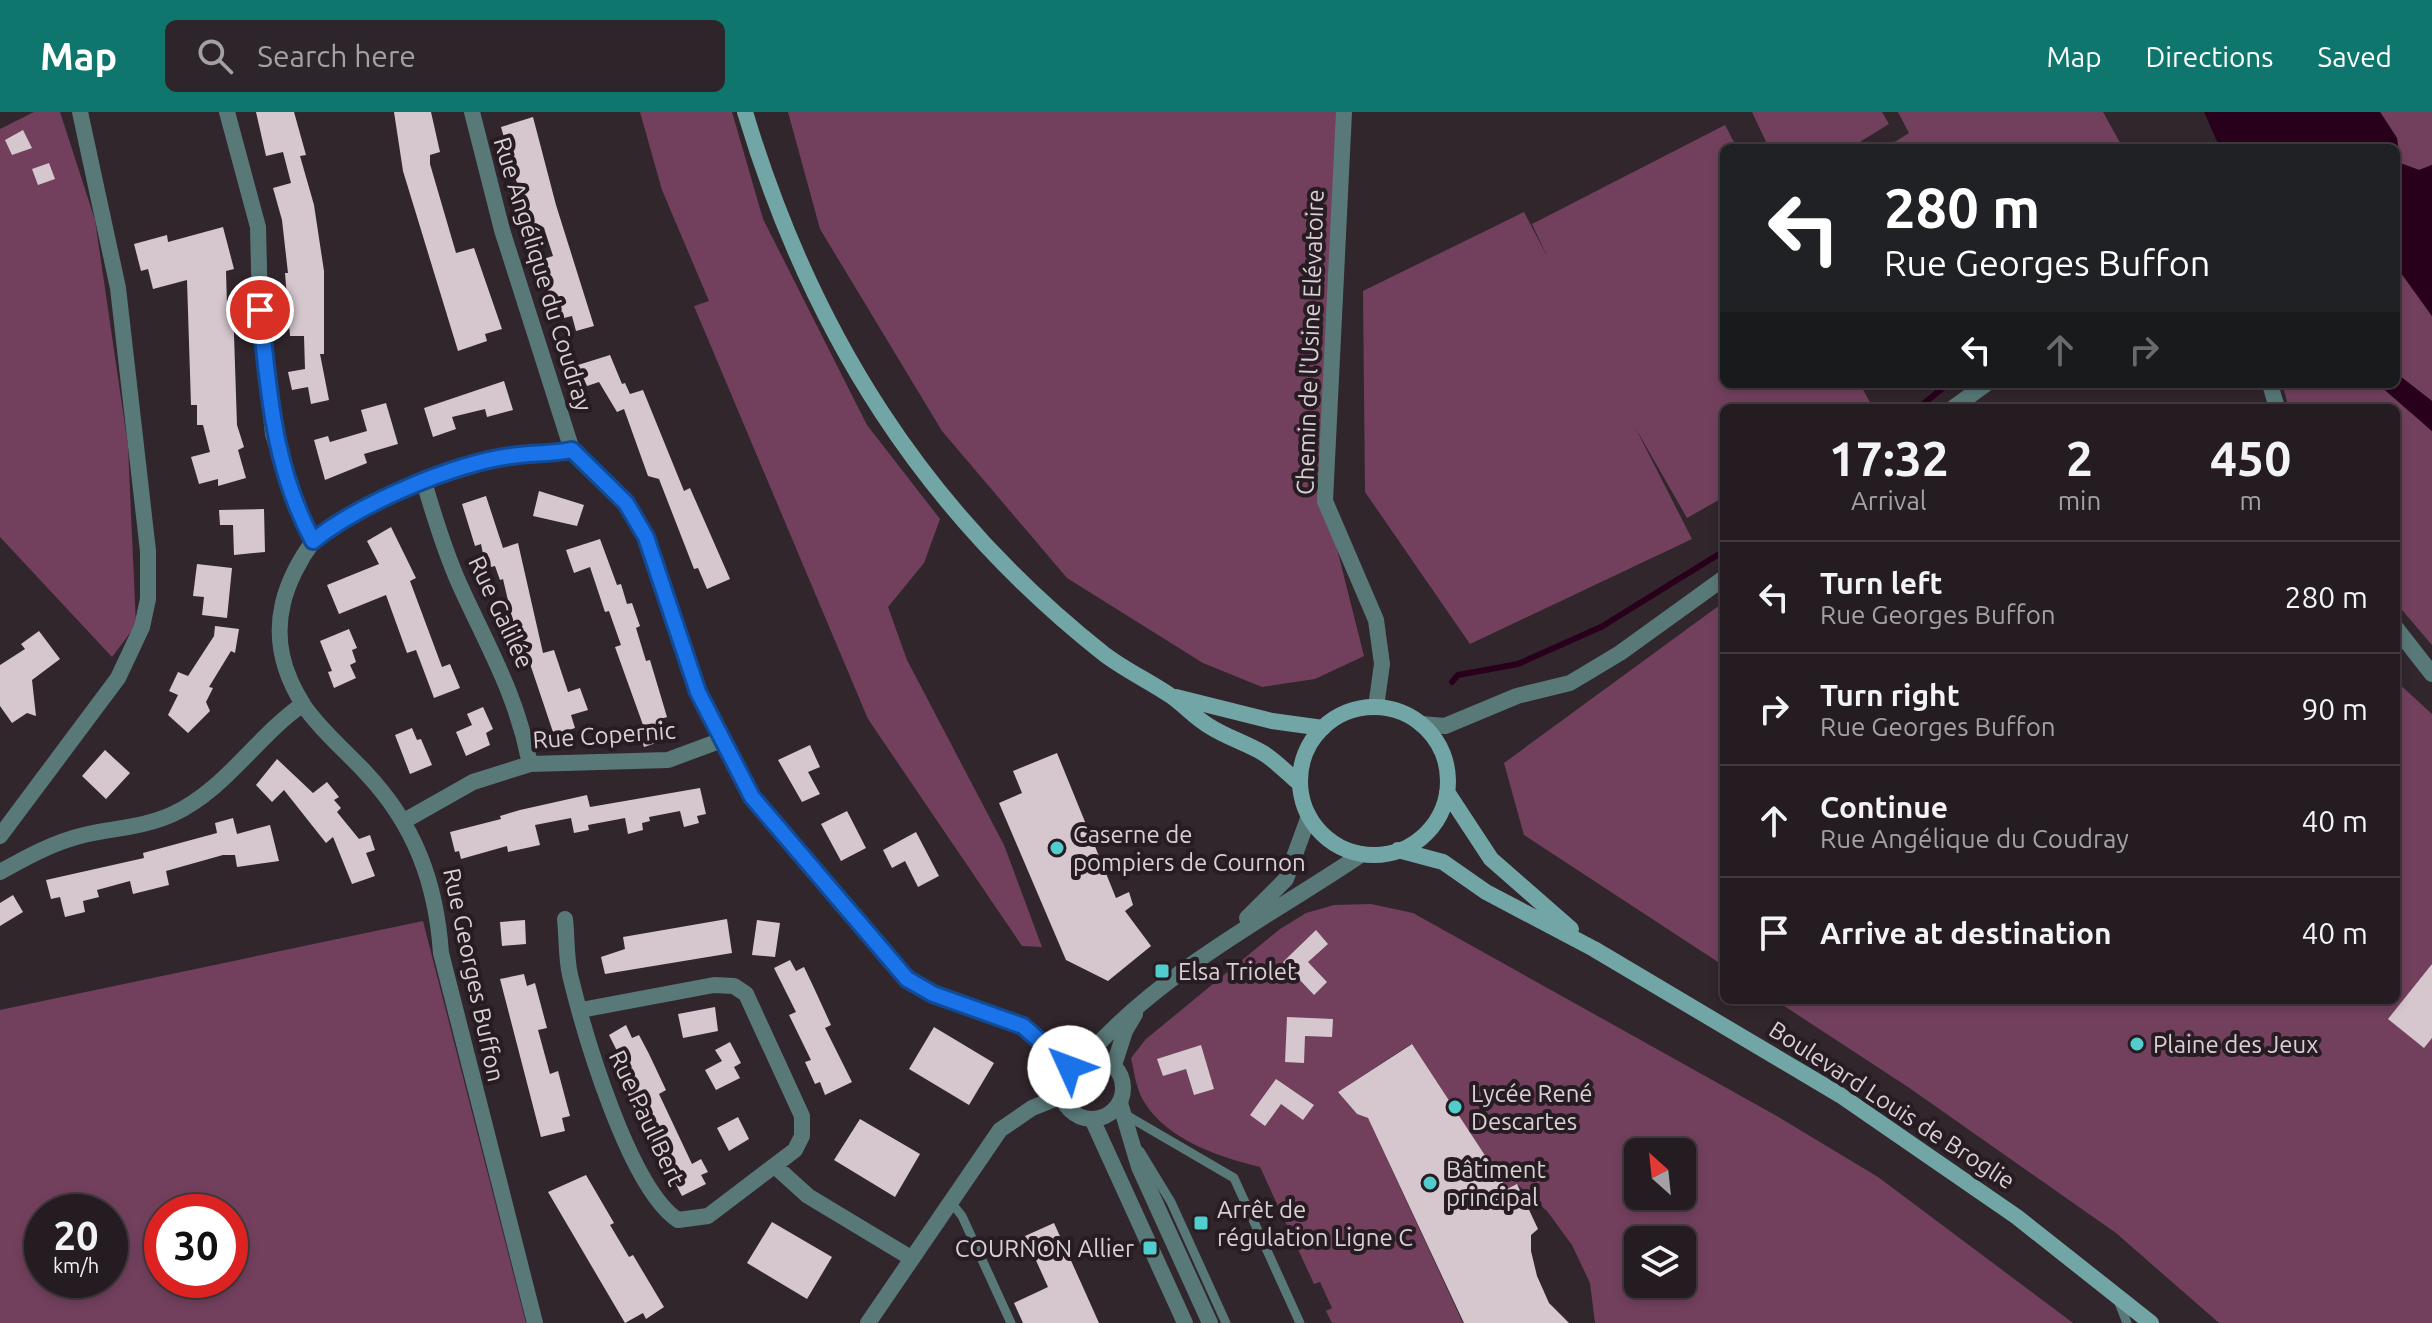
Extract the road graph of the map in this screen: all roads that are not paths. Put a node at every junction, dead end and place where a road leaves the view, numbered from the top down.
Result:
1 (80, 112) edge
2 (227, 112) edge
3 (472, 112) edge
4 (745, 112) edge
5 (1344, 112) edge
6 (1980, 388) edge
7 (1958, 404) edge
8 (572, 450) junction
9 (424, 482) junction
10 (313, 541) junction
11 (1720, 581) edge
12 (2400, 633) edge
13 (2432, 674) edge
14 (1171, 696) junction
15 (303, 704) junction
16 (1376, 707) junction
17 (1421, 724) junction
18 (1323, 728) junction
19 (722, 740) junction
20 (530, 764) junction
21 (1300, 784) junction
22 (1447, 792) junction
23 (1309, 816) junction
24 (404, 821) junction
25 (0, 836) edge
26 (1398, 850) junction
27 (1362, 854) junction
28 (0, 872) edge
29 (565, 919) dead end
30 (1232, 934) junction
31 (1594, 949) junction
32 (1138, 1009) junction
33 (581, 1010) junction
34 (1086, 1057) junction
35 (1114, 1065) junction
36 (1069, 1067) junction
37 (1062, 1096) junction
38 (1122, 1108) junction
39 (1092, 1119) junction
40 (1130, 1136) junction
41 (776, 1167) junction
42 (949, 1200) junction
43 (911, 1258) junction
44 (2116, 1293) junction
45 (535, 1323) edge
46 (868, 1323) edge
47 (1011, 1323) edge
48 (1185, 1323) edge
49 (1210, 1323) edge
50 (1226, 1323) edge
51 (1300, 1323) edge
52 (2127, 1323) edge
53 (2151, 1323) edge

1 - 25 street
2 - 10 street
3 - 8 street, Rue Angélique du Coudray
4 - 14 main road
5 - 16 street, Chemin de l'Usine Elévatoire
6 - 7 street
8 - 9 street, Rue Georges Buffon
8 - 19 street
9 - 10 street, Rue Georges Buffon
9 - 20 street, Rue Galilée
10 - 15 street, Rue Georges Buffon
11 - 17 street
12 - 13 street
14 - 18 main road
14 - 21 main road
15 - 24 street, Rue Georges Buffon
15 - 28 street
16 - 17 main road
16 - 18 main road
17 - 22 main road
18 - 21 main road
19 - 20 street, Rue Copernic
19 - 36 street
20 - 24 street, Rue Copernic
21 - 23 main road
22 - 26 main road
22 - 31 main road, Boulevard Louis de Broglie
23 - 27 main road
23 - 30 street
24 - 45 street, Rue Georges Buffon
26 - 27 main road
26 - 31 main road, Boulevard Louis de Broglie
27 - 30 street
29 - 33 street, Rue Paul Bert
30 - 32 street
31 - 44 main road, Boulevard Louis de Broglie
32 - 34 street
32 - 35 street
33 - 41 street, Rue Paul Bert
33 - 41 street, Rue Paul Bert
34 - 35 street
34 - 36 street
35 - 38 street
36 - 37 street
37 - 39 street
37 - 42 street
38 - 39 street
38 - 40 street
38 - 51 lane
39 - 48 street
40 - 49 street
40 - 50 lane
41 - 43 street
42 - 43 street
42 - 47 lane
43 - 46 street
44 - 52 lane
44 - 53 main road, Boulevard Louis de Broglie

